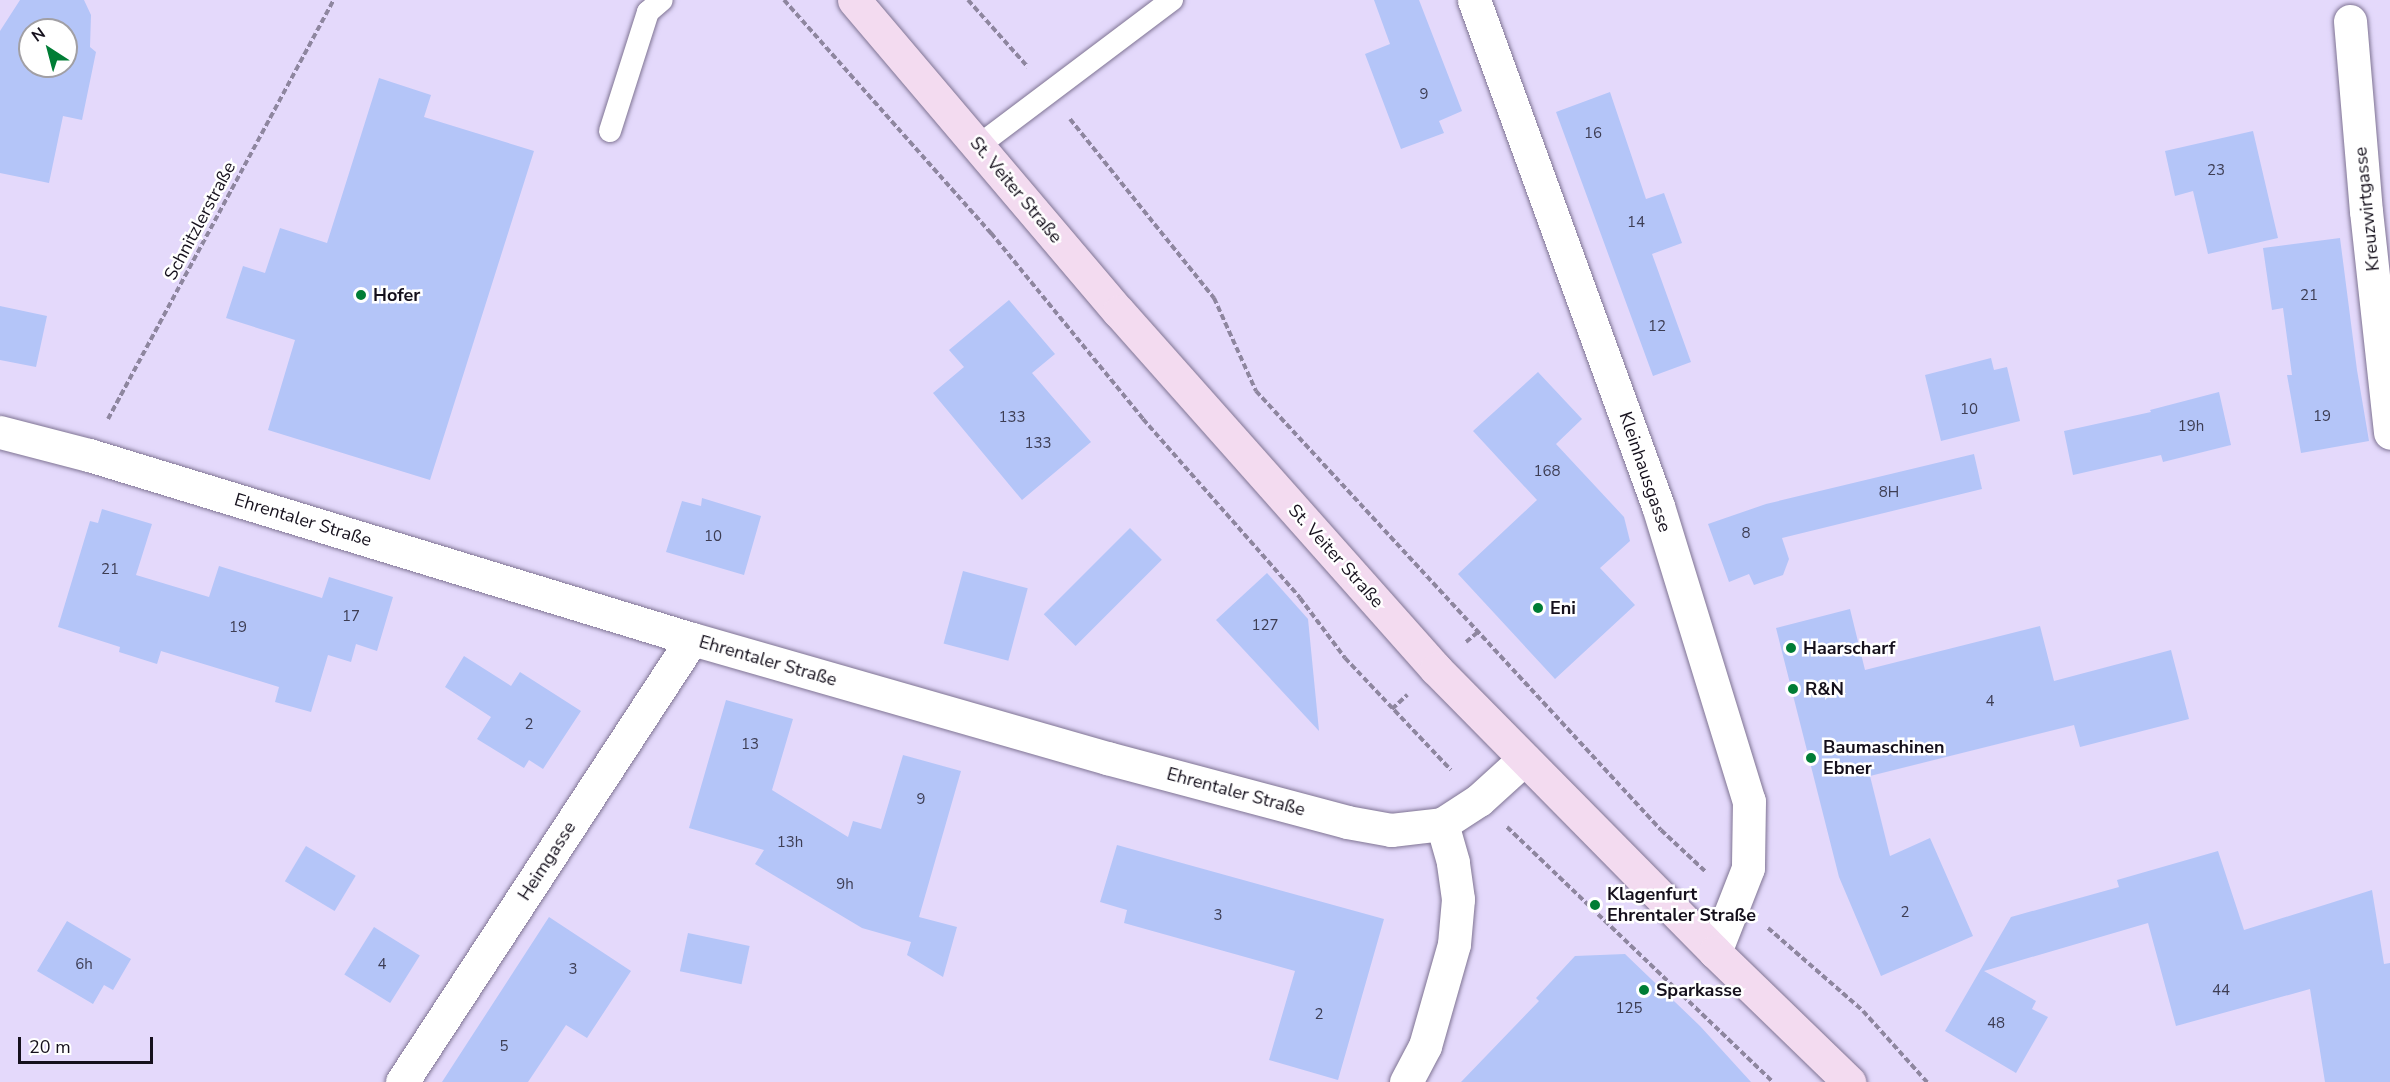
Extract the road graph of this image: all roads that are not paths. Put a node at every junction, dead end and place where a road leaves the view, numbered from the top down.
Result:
1 (662, 0) edge
2 (854, 0) edge
3 (1172, 0) edge
4 (1474, 0) edge
5 (2350, 21) dead end
6 (610, 130) dead end
7 (978, 146) junction
8 (0, 432) edge
9 (2390, 433) edge
10 (692, 639) junction
11 (1524, 759) junction
12 (1442, 824) junction
13 (1715, 952) junction
14 (402, 1082) edge
15 (1406, 1082) edge
16 (1849, 1082) edge

1 - 6 lane
2 - 7 main road, St. Veiter Straße
3 - 7 lane
4 - 13 street, Kleinhausgasse
5 - 9 street, Kreuzwirtgasse
7 - 11 main road, St. Veiter Straße
8 - 10 street, Ehrentaler Straße
10 - 12 street, Ehrentaler Straße
10 - 14 street, Heimgasse
11 - 12 street, Ehrentaler Straße
11 - 13 main road, St. Veiter Straße
12 - 15 street
13 - 16 main road, St. Veiter Straße

